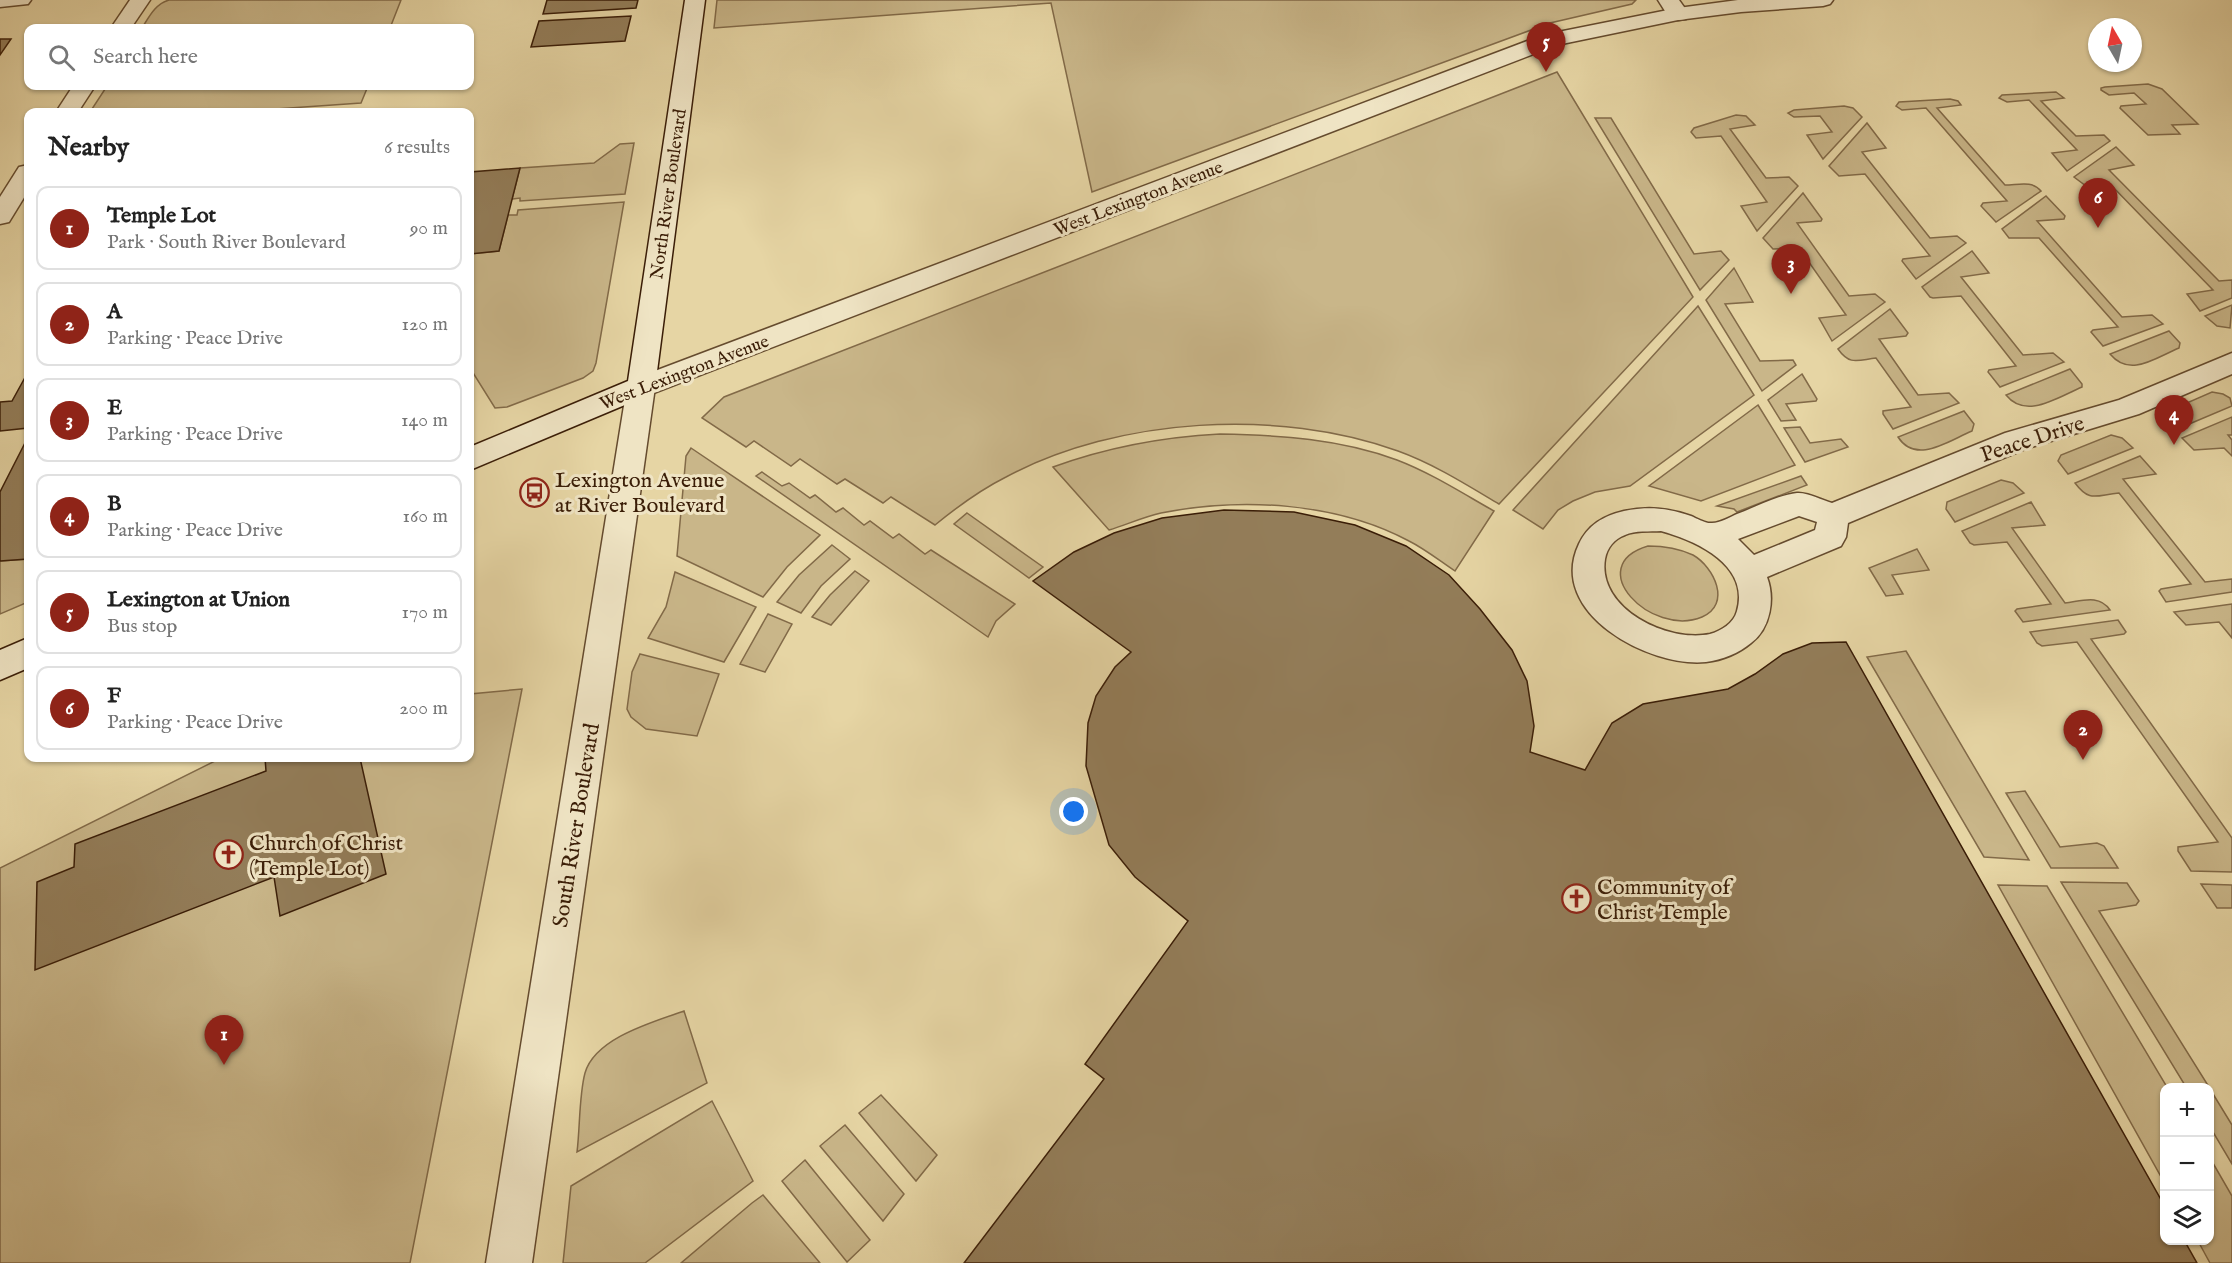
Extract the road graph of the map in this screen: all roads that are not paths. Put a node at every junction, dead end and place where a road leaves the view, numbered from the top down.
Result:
1 (21, 0) edge
2 (140, 0) edge
3 (694, 0) edge
4 (1823, 0) edge
5 (0, 2) edge
6 (1673, 7) edge
7 (124, 24) edge
8 (81, 90) edge
9 (70, 108) edge
10 (24, 178) edge
11 (0, 216) edge
12 (2232, 363) edge
13 (641, 387) junction
14 (474, 457) edge
15 (1833, 516) junction
16 (1711, 536) junction
17 (1748, 571) junction
18 (24, 654) edge
19 (0, 666) edge
20 (509, 1263) edge

1 - 5 street
2 - 7 street
3 - 13 street, North River Boulevard
4 - 6 street, West Lexington Avenue
6 - 13 street, West Lexington Avenue
8 - 9 street
10 - 11 street
12 - 15 street, Peace Drive
13 - 14 street, West Lexington Avenue
13 - 20 street, South River Boulevard
15 - 16 street
15 - 17 street
16 - 17 street
16 - 17 street
18 - 19 street

